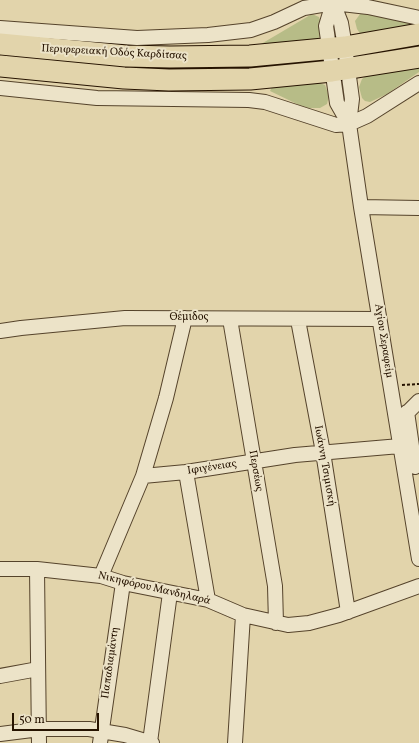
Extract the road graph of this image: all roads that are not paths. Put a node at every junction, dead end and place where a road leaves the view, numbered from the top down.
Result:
1 (332, 2) edge
2 (419, 18) edge
3 (0, 28) edge
4 (419, 34) edge
5 (0, 44) edge
6 (337, 48) junction
7 (419, 57) edge
8 (0, 66) edge
9 (340, 70) junction
10 (419, 83) edge
11 (0, 88) edge
12 (349, 124) junction
13 (361, 207) junction
14 (419, 208) edge
15 (185, 318) junction
16 (230, 319) junction
17 (379, 319) junction
18 (298, 320) junction
19 (0, 332) edge
20 (419, 401) edge
21 (407, 412) junction
22 (396, 424) junction
23 (400, 446) junction
24 (322, 452) junction
25 (253, 461) junction
26 (413, 467) edge
27 (186, 472) junction
28 (143, 476) junction
29 (419, 559) edge
30 (0, 569) edge
31 (37, 569) junction
32 (101, 576) junction
33 (123, 583) junction
34 (419, 586) edge
35 (170, 593) junction
36 (208, 600) junction
37 (348, 612) junction
38 (243, 615) junction
39 (276, 623) junction
40 (38, 669) junction
41 (0, 676) edge
42 (40, 729) junction
43 (0, 734) edge
44 (100, 737) edge
45 (39, 743) edge
46 (151, 743) edge
47 (235, 743) edge

1 - 2 street
1 - 3 street
1 - 6 street, Αγίου Σεραφείμ
4 - 6 main road, Περιφερειακή Οδός Καρδίτσας
5 - 6 main road, Περιφερειακή Οδός Καρδίτσας
6 - 9 street, Αγίου Σεραφείμ
7 - 9 main road, Περιφερειακή Οδός Καρδίτσας
8 - 9 main road, Περιφερειακή Οδός Καρδίτσας
9 - 12 street, Αγίου Σεραφείμ
10 - 12 street
11 - 12 street
12 - 13 street, Αγίου Σεραφείμ
13 - 14 street
13 - 17 street, Αγίου Σεραφείμ
15 - 16 street, Θέμιδος
15 - 19 street, Θέμιδος
15 - 28 street
16 - 18 street, Θέμιδος
16 - 25 street, Περσέως
17 - 18 street, Θέμιδος
17 - 22 street, Αγίου Σεραφείμ
18 - 24 street, Ιωάννη Τσιμισκή
20 - 21 street
21 - 22 street
21 - 26 street
22 - 23 street, Αγίου Σεραφείμ
23 - 24 street, Ιφιγένειας
23 - 26 street, Αγίου Σεραφείμ
24 - 25 street, Ιφιγένειας
24 - 37 street, Ιωάννη Τσιμισκή
25 - 27 street, Ιφιγένειας
25 - 39 street, Περσέως
26 - 29 street, Αγίου Σεραφείμ
27 - 28 street, Ιφιγένειας
27 - 36 street
28 - 32 street
30 - 31 street, Νικηφόρου Μανδηλαρά
31 - 32 street, Νικηφόρου Μανδηλαρά
31 - 40 street
32 - 33 street, Νικηφόρου Μανδηλαρά
33 - 35 street, Νικηφόρου Μανδηλαρά
33 - 44 street, Παπαδιαμάντη
34 - 37 street, Νικηφόρου Μανδηλαρά
35 - 36 street, Νικηφόρου Μανδηλαρά
35 - 46 street
36 - 38 street, Νικηφόρου Μανδηλαρά
37 - 39 street, Νικηφόρου Μανδηλαρά
38 - 39 street, Νικηφόρου Μανδηλαρά
38 - 47 street
40 - 41 street
40 - 42 street
42 - 43 street
42 - 44 street
42 - 45 street
44 - 46 street

